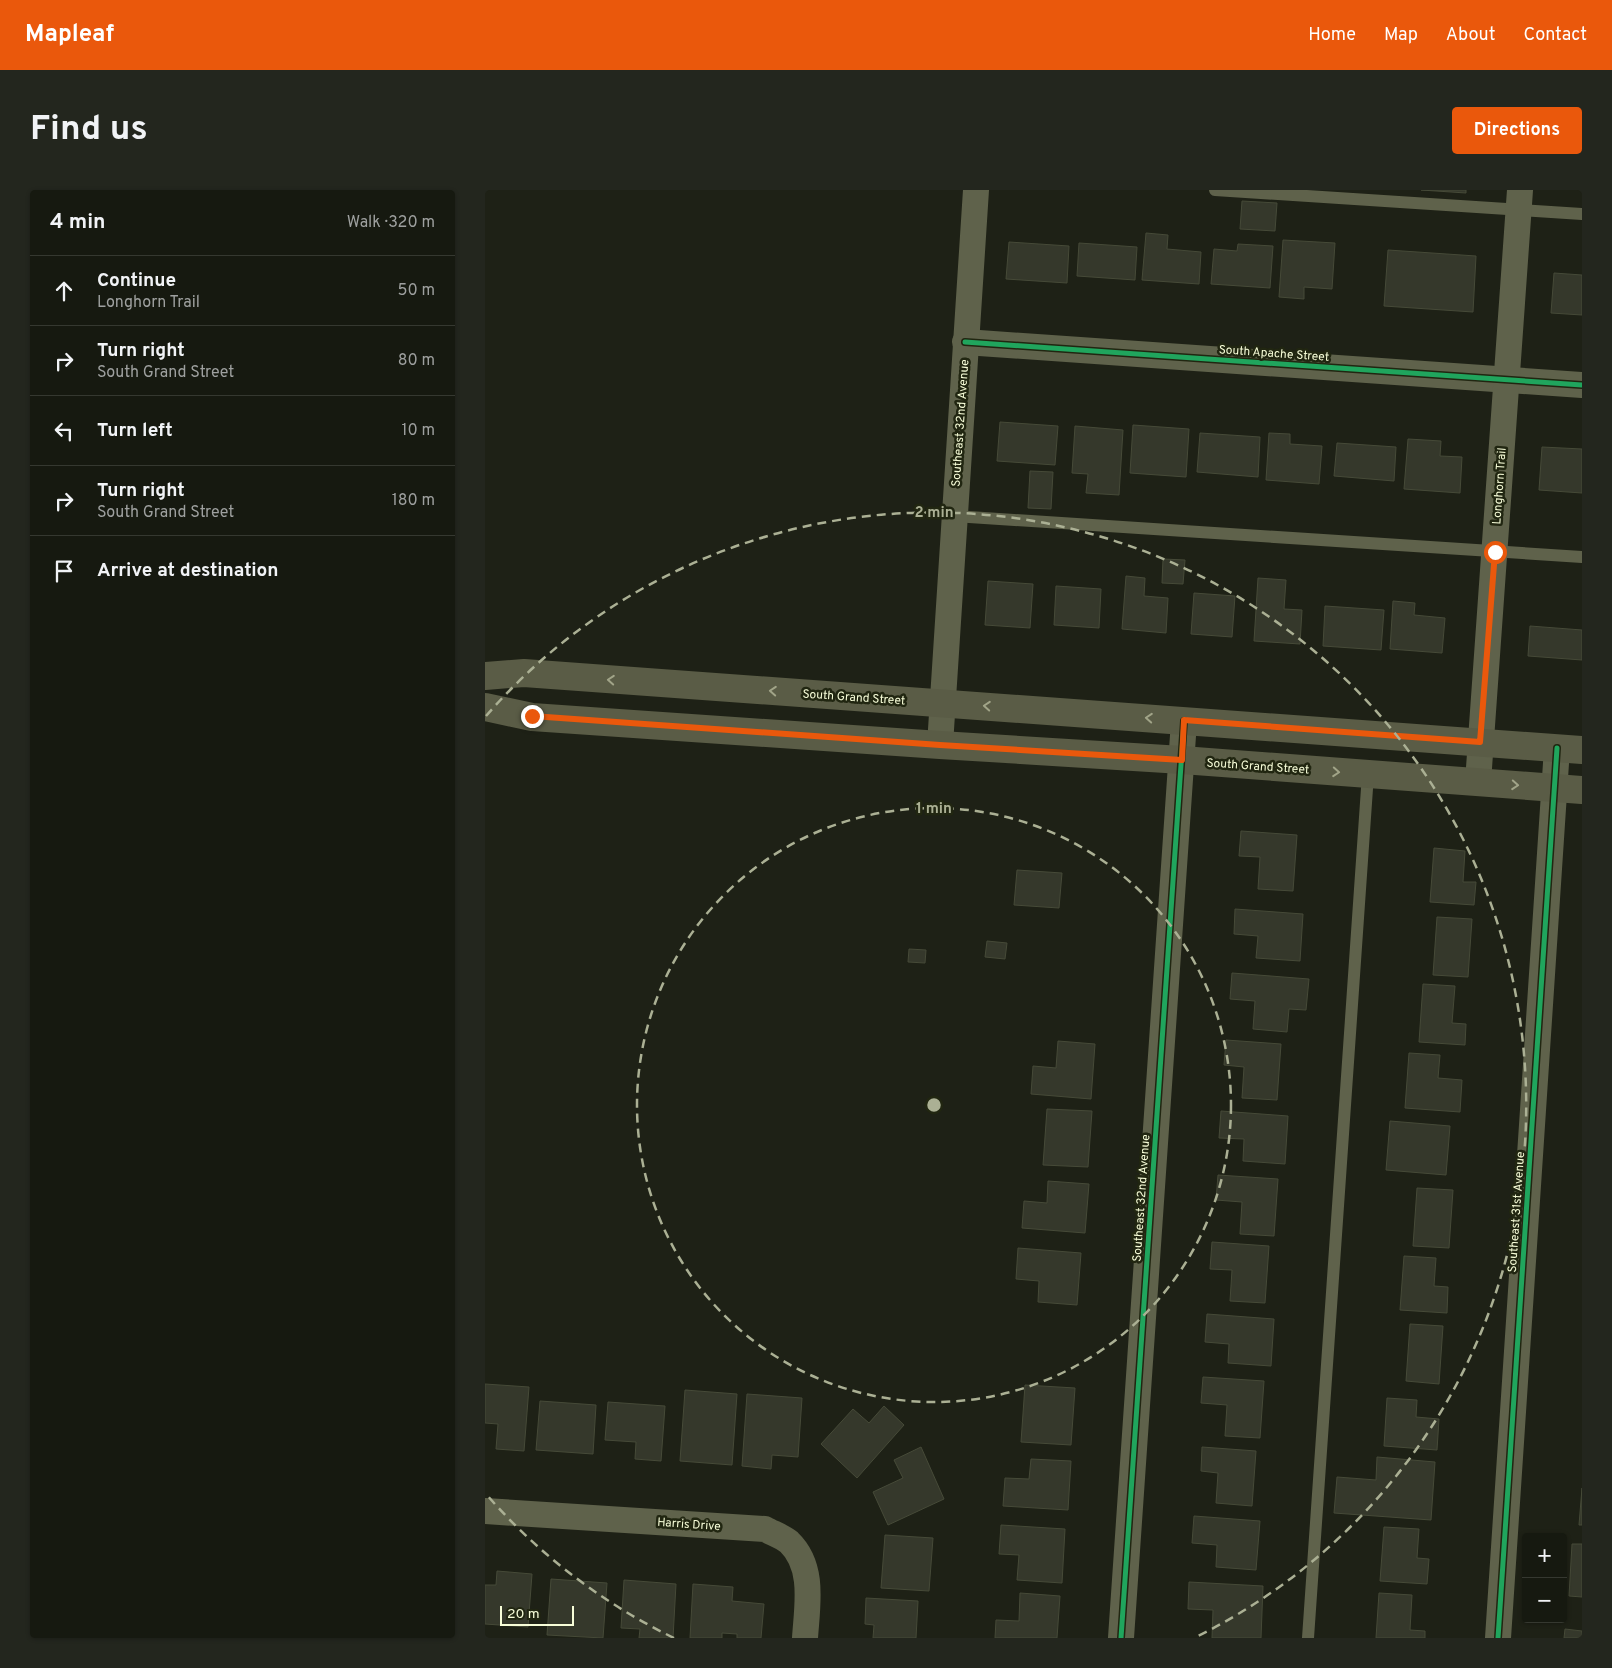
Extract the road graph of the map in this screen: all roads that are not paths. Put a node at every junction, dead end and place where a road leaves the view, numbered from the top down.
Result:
1 (976, 190) edge
2 (1215, 190) edge
3 (1519, 200) edge
4 (1582, 214) edge
5 (965, 342) junction
6 (1507, 380) junction
7 (1582, 385) edge
8 (954, 516) junction
9 (1495, 552) junction
10 (1582, 557) edge
11 (485, 676) edge
12 (942, 703) junction
13 (485, 707) edge
14 (1184, 720) junction
15 (1480, 742) junction
16 (940, 745) junction
17 (1569, 749) edge
18 (1182, 760) junction
19 (1368, 774) junction
20 (1477, 782) junction
21 (1555, 788) junction
22 (1582, 790) edge
23 (485, 1511) edge
24 (805, 1638) edge
25 (1121, 1638) edge
26 (1308, 1638) edge
27 (1498, 1638) edge

1 - 5 street, Southeast 32nd Avenue
2 - 3 lane
3 - 4 lane
3 - 6 street, Longhorn Trail
5 - 6 street, South Apache Street
5 - 8 street, Southeast 32nd Avenue
6 - 7 street, South Apache Street
6 - 9 street, Longhorn Trail
8 - 9 lane
8 - 12 street, Southeast 32nd Avenue
9 - 10 lane
9 - 15 street, Longhorn Trail
12 -> 11 main road, South Grand Street
14 -> 12 main road, South Grand Street
12 - 16 street, Southeast 32nd Avenue
13 - 16 main road, South Grand Street
14 - 15 main road, South Grand Street
14 - 18 street, Southeast 32nd Avenue
15 - 17 main road, South Grand Street
15 - 20 street, Longhorn Trail
16 - 18 main road, South Grand Street
17 - 21 street, Southeast 31st Avenue
18 -> 19 main road, South Grand Street
18 - 25 street, Southeast 32nd Avenue
19 - 20 main road, South Grand Street
19 - 26 lane
20 -> 21 main road, South Grand Street
21 - 22 main road, South Grand Street
21 - 27 street, Southeast 31st Avenue
23 - 24 street, Harris Drive

